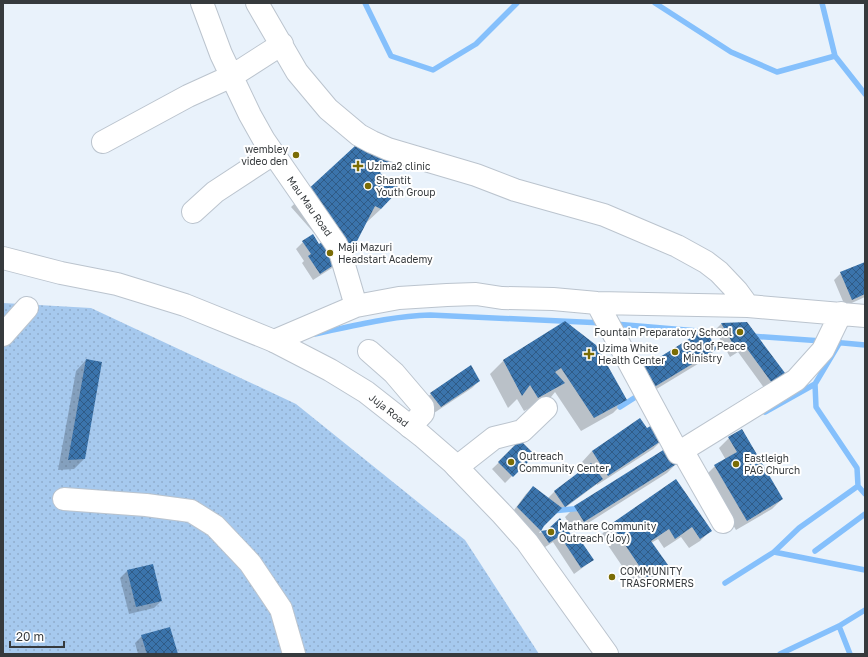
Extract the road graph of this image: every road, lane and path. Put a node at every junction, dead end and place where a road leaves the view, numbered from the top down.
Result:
1 (202, 3) edge
2 (257, 3) edge
3 (282, 44) junction
4 (232, 76) junction
5 (103, 142) dead end
6 (273, 154) junction
7 (193, 212) dead end
8 (3, 244) edge
9 (3, 258) edge
10 (89, 278) junction
11 (597, 303) junction
12 (356, 306) junction
13 (748, 306) junction
14 (28, 308) dead end
15 (841, 313) junction
16 (865, 316) edge
17 (3, 335) edge
18 (274, 341) junction
19 (369, 351) dead end
20 (546, 408) dead end
21 (410, 427) junction
22 (682, 450) junction
23 (457, 467) junction
24 (64, 499) dead end
25 (724, 522) dead end
26 (294, 654) edge
27 (607, 654) edge

1 - 4 street, Mau Mau Road
2 - 3 street
3 - 4 street
3 - 13 street
4 - 5 street
4 - 6 street, Mau Mau Road
6 - 7 street
6 - 12 street, Mau Mau Road
8 - 10 street
9 - 10 street, Juja Road
10 - 18 street, Juja Road
11 - 12 street
11 - 13 street
11 - 22 street
12 - 18 street
13 - 15 street
14 - 17 street
15 - 16 street
15 - 22 street
18 - 21 street, Juja Road
19 - 21 street
20 - 23 street
21 - 23 street, Juja Road
22 - 25 street
23 - 27 street, Juja Road
24 - 26 street

